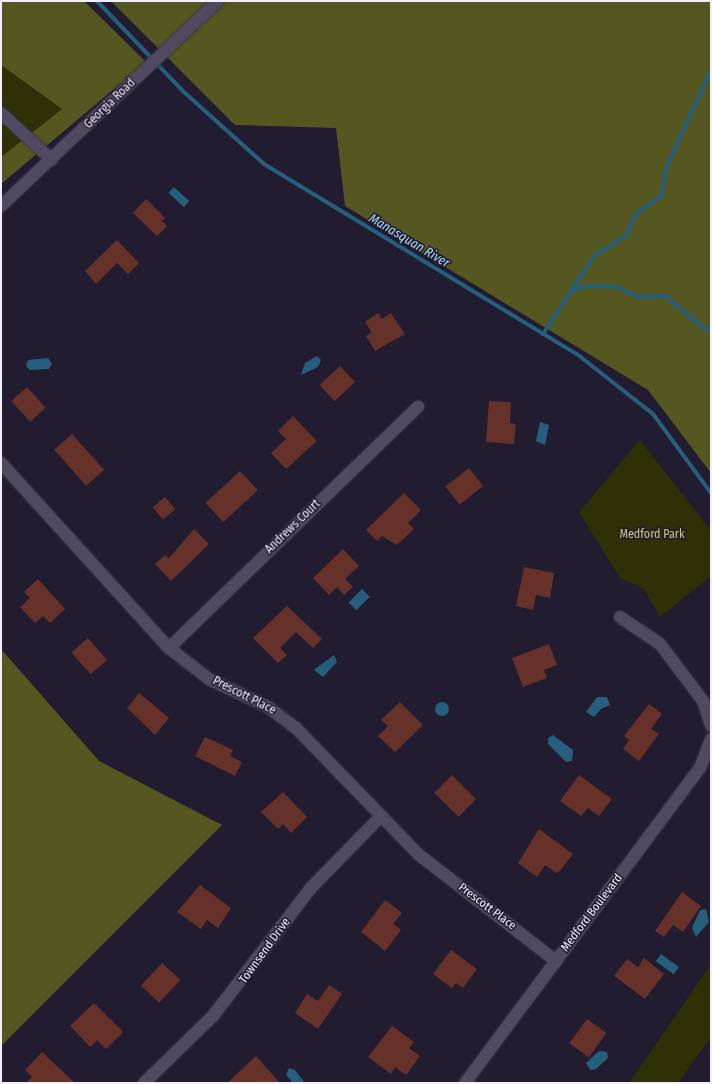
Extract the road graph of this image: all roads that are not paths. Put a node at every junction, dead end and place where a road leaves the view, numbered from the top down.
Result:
1 (218, 1) edge
2 (1, 112) edge
3 (52, 160) junction
4 (1, 206) edge
5 (418, 407) dead end
6 (1, 463) edge
7 (620, 618) dead end
8 (169, 648) junction
9 (711, 726) edge
10 (711, 739) edge
11 (381, 816) junction
12 (556, 961) junction
13 (144, 1083) edge
14 (465, 1083) edge

1 - 3 street, Georgia Road
2 - 3 street
3 - 4 street, Georgia Road
5 - 8 street, Andrews Court
6 - 8 street, Prescott Place
7 - 9 street
8 - 11 street, Prescott Place
10 - 12 street, Medford Boulevard
11 - 12 street, Prescott Place
11 - 13 street, Townsend Drive
12 - 14 street, Medford Boulevard

